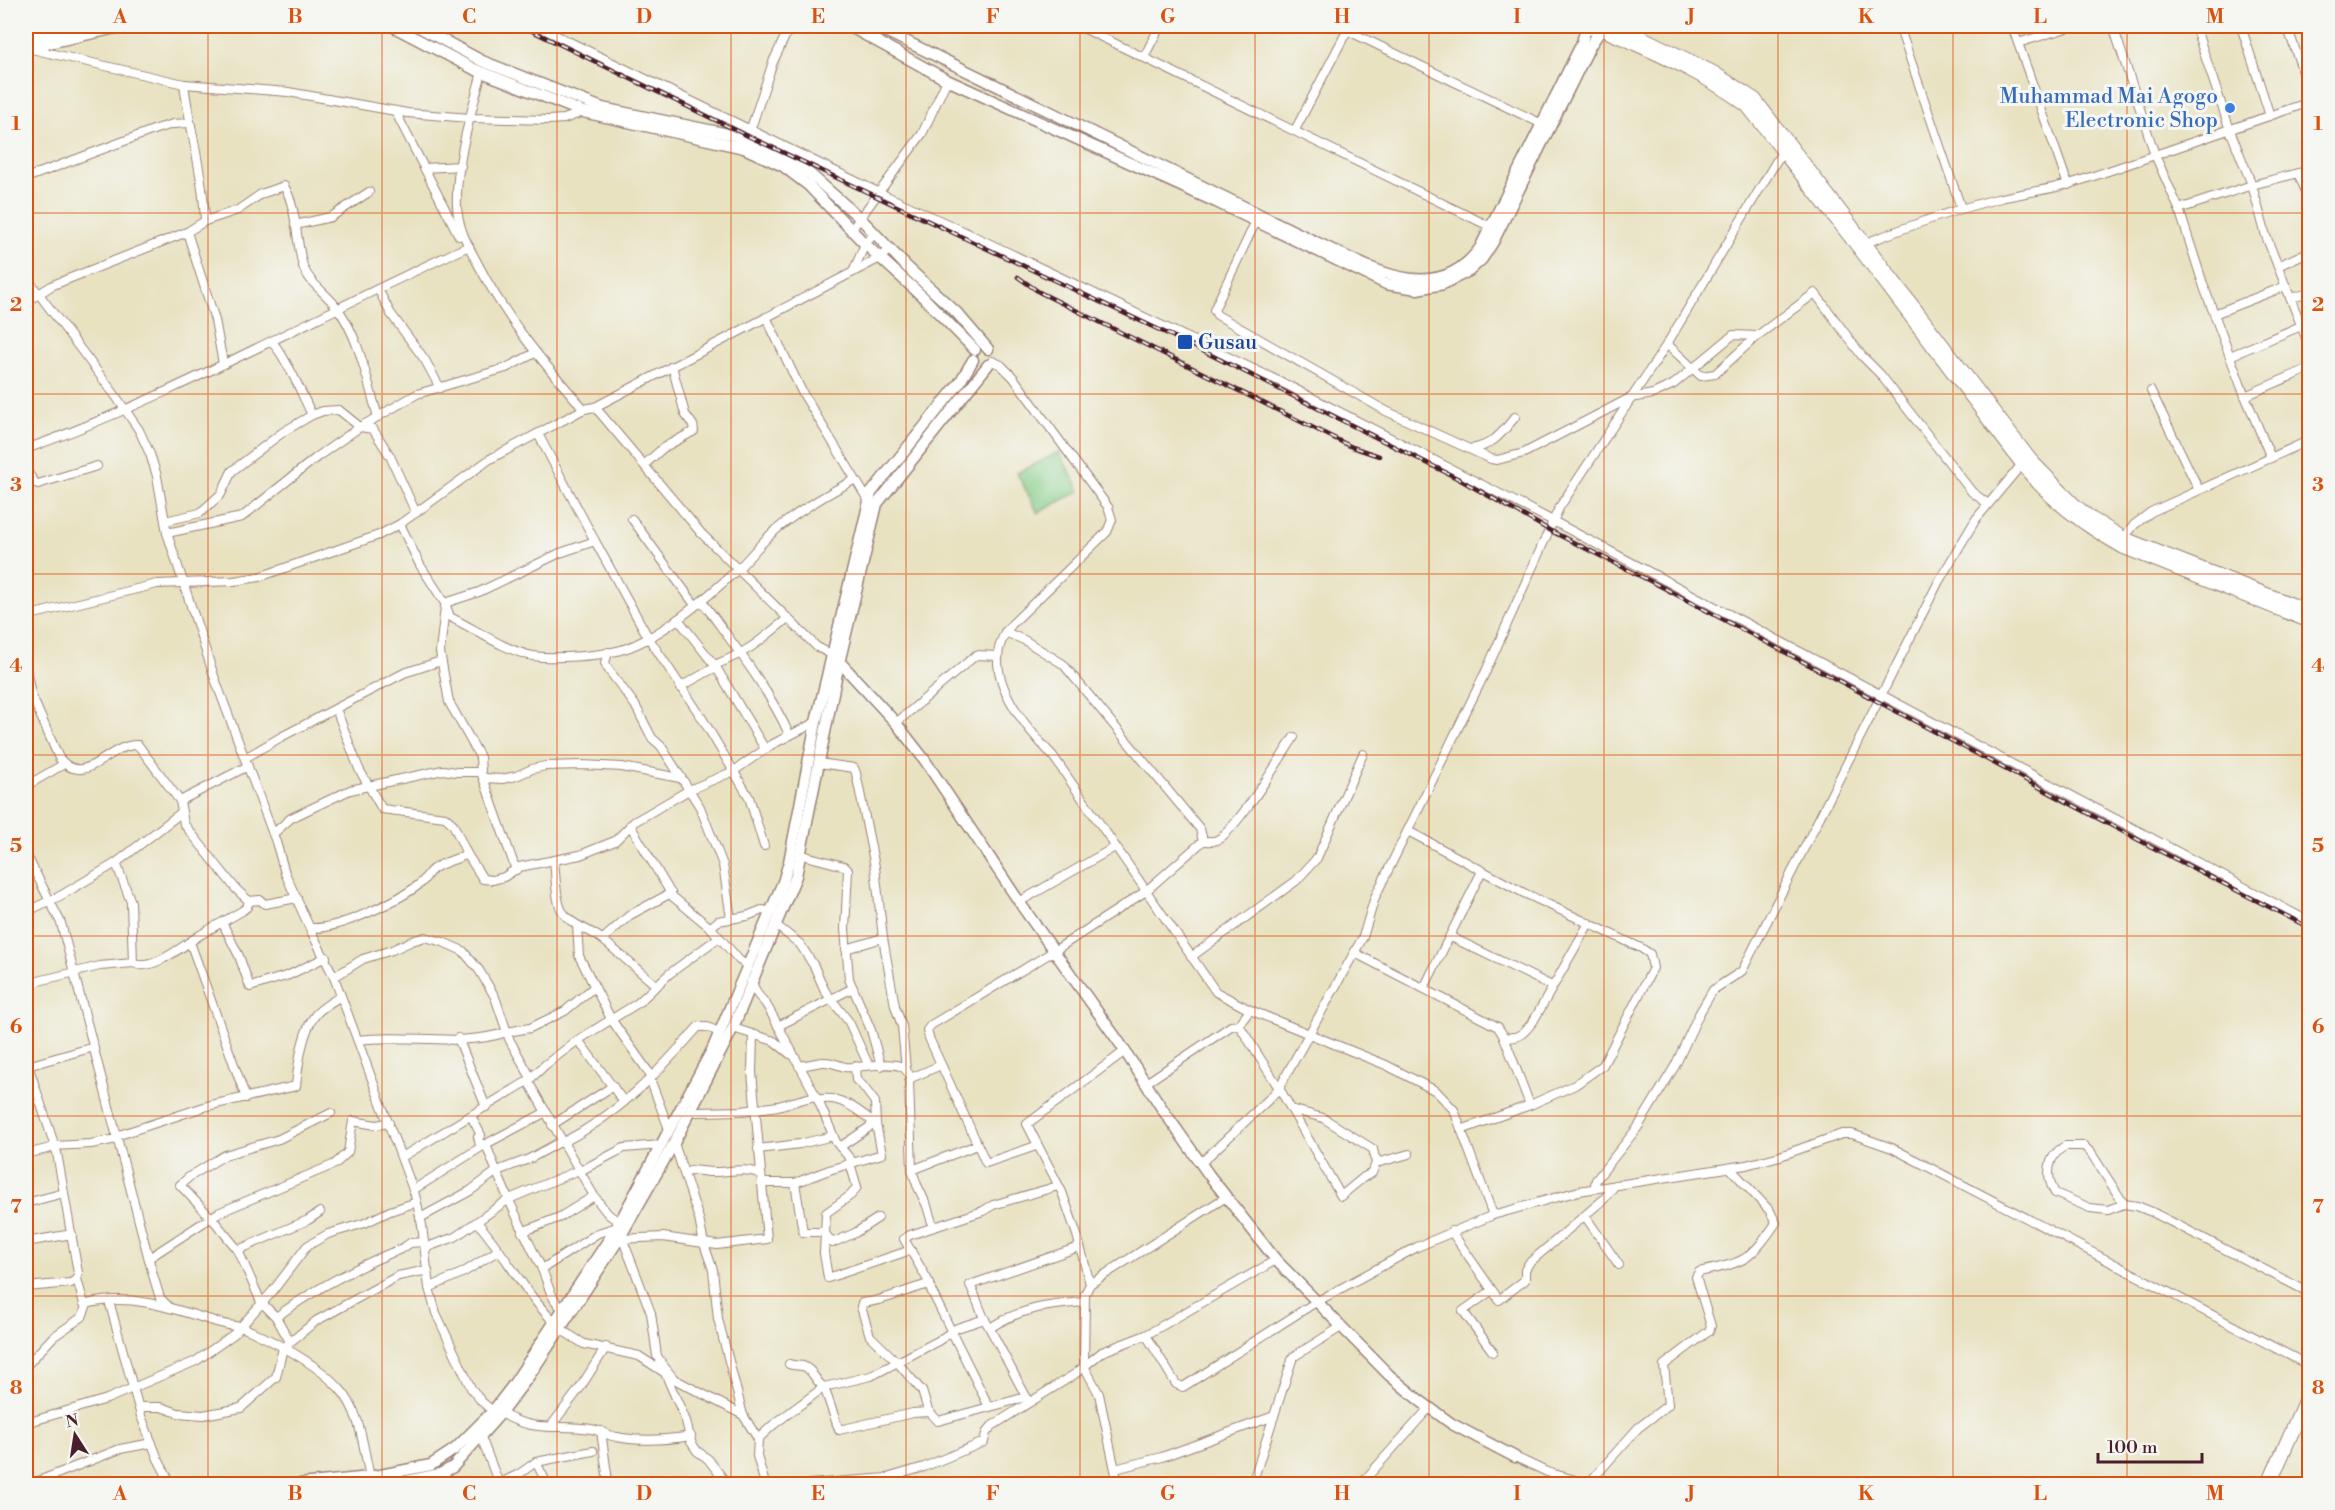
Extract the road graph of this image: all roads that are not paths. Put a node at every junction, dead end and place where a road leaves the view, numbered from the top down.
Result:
1 (82, 26) edge
2 (125, 26) edge
3 (392, 26) edge
4 (417, 26) edge
5 (537, 26) edge
6 (790, 26) edge
7 (849, 26) edge
8 (875, 26) edge
9 (1079, 26) edge
10 (1160, 26) edge
11 (1338, 26) edge
12 (1620, 26) edge
13 (1899, 26) edge
14 (2012, 26) edge
15 (2073, 26) edge
16 (2113, 26) edge
17 (2195, 26) edge
18 (2241, 26) edge
19 (2287, 26) edge
20 (1597, 27) edge
21 (1349, 28) edge
22 (26, 38) edge
23 (2018, 43) junction
24 (26, 48) edge
25 (1144, 57) junction
26 (482, 72) junction
27 (947, 80) junction
28 (184, 84) junction
29 (2310, 92) edge
30 (2310, 102) edge
31 (395, 111) junction
32 (583, 112) junction
33 (2270, 116) junction
34 (470, 118) junction
35 (189, 123) junction
36 (1542, 124) junction
37 (1295, 130) junction
38 (2230, 130) junction
39 (747, 139) junction
40 (1783, 150) junction
41 (2155, 155) junction
42 (461, 166) junction
43 (424, 168) junction
44 (2310, 170) edge
45 (2298, 173) junction
46 (26, 178) edge
47 (2068, 185) junction
48 (2252, 185) junction
49 (369, 192) dead end
50 (879, 193) junction
51 (2310, 201) edge
52 (1961, 208) junction
53 (2179, 209) junction
54 (861, 219) junction
55 (205, 221) junction
56 (1256, 221) junction
57 (295, 225) junction
58 (1491, 227) junction
59 (852, 229) junction
60 (187, 232) junction
61 (874, 234) junction
62 (1866, 243) junction
63 (865, 244) junction
64 (467, 247) junction
65 (890, 249) junction
66 (2310, 251) edge
67 (880, 258) junction
68 (2278, 266) junction
69 (1366, 270) junction
70 (853, 272) junction
71 (26, 277) edge
72 (2286, 286) junction
73 (378, 289) junction
74 (2310, 293) edge
75 (38, 294) junction
76 (2290, 298) junction
77 (26, 302) edge
78 (338, 309) junction
79 (2214, 314) junction
80 (766, 317) junction
81 (2301, 326) junction
82 (1757, 336) junction
83 (272, 341) junction
84 (1667, 344) junction
85 (2310, 348) edge
86 (988, 349) junction
87 (535, 352) junction
88 (974, 355) junction
89 (2230, 356) junction
90 (990, 363) junction
91 (223, 364) junction
92 (672, 366) junction
93 (1693, 368) junction
94 (2310, 368) edge
95 (440, 388) junction
96 (2151, 391) dead end
97 (2245, 396) junction
98 (1630, 398) junction
99 (595, 407) junction
100 (584, 409) junction
101 (126, 411) junction
102 (312, 415) junction
103 (378, 417) junction
104 (1515, 417) dead end
105 (360, 427) junction
106 (538, 434) junction
107 (2310, 440) edge
108 (26, 449) edge
109 (1469, 449) junction
110 (2271, 458) junction
111 (644, 465) junction
112 (2022, 465) junction
113 (97, 466) dead end
114 (26, 470) edge
115 (855, 480) junction
116 (2199, 490) junction
117 (868, 500) junction
118 (1988, 504) junction
119 (416, 513) junction
120 (632, 519) dead end
121 (165, 521) junction
122 (1553, 521) junction
123 (400, 525) junction
124 (167, 533) junction
125 (2124, 538) junction
126 (595, 541) junction
127 (738, 569) junction
128 (183, 582) junction
129 (446, 603) junction
130 (698, 603) junction
131 (2284, 606) junction
132 (2310, 612) edge
133 (26, 616) edge
134 (788, 618) junction
135 (678, 619) junction
136 (2310, 622) edge
137 (1005, 632) junction
138 (648, 637) junction
139 (608, 652) junction
140 (740, 654) junction
141 (998, 656) junction
142 (836, 659) junction
143 (441, 661) junction
144 (716, 667) junction
145 (26, 669) edge
146 (680, 687) junction
147 (1882, 695) junction
148 (336, 709) junction
149 (816, 722) junction
150 (896, 723) junction
151 (789, 734) junction
152 (1294, 737) dead end
153 (765, 749) junction
154 (1363, 754) dead end
155 (246, 762) junction
156 (64, 764) junction
157 (819, 764) junction
158 (734, 771) junction
159 (483, 775) junction
160 (680, 778) junction
161 (26, 786) edge
162 (368, 786) junction
163 (689, 790) junction
164 (180, 801) junction
165 (182, 812) junction
166 (630, 825) junction
167 (1408, 831) junction
168 (273, 834) junction
169 (1203, 841) junction
170 (764, 846) dead end
171 (1115, 847) junction
172 (26, 854) edge
173 (466, 854) junction
174 (802, 855) junction
175 (554, 861) junction
176 (116, 863) junction
177 (516, 870) junction
178 (1482, 871) junction
179 (1146, 891) junction
180 (670, 893) junction
181 (297, 898) junction
182 (49, 900) junction
183 (249, 901) junction
184 (1019, 902) junction
185 (771, 912) junction
186 (26, 916) edge
187 (731, 919) junction
188 (2310, 922) edge
189 (1589, 923) junction
190 (223, 924) junction
191 (577, 926) junction
192 (777, 926) junction
193 (310, 928) junction
194 (710, 928) junction
195 (1451, 937) junction
196 (718, 938) junction
197 (883, 938) junction
198 (603, 939) junction
199 (190, 942) junction
200 (846, 949) junction
201 (1054, 951) junction
202 (1354, 952) junction
203 (326, 957) junction
204 (1191, 957) junction
205 (134, 963) junction
206 (748, 966) junction
207 (74, 973) junction
208 (334, 977) junction
209 (752, 981) junction
210 (26, 984) edge
211 (657, 986) junction
212 (1552, 986) junction
213 (594, 987) junction
214 (853, 988) junction
215 (1424, 988) junction
216 (341, 996) junction
217 (832, 1000) junction
218 (1250, 1010) junction
219 (611, 1019) junction
220 (1239, 1025) junction
221 (778, 1026) junction
222 (733, 1028) junction
223 (507, 1032) junction
224 (719, 1032) junction
225 (1308, 1034) junction
226 (753, 1035) junction
227 (1504, 1036) junction
228 (458, 1038) junction
229 (358, 1040) junction
230 (578, 1040) junction
231 (94, 1047) junction
232 (1125, 1051) junction
233 (26, 1055) edge
234 (797, 1062) junction
235 (868, 1064) junction
236 (941, 1065) junction
237 (855, 1066) junction
238 (881, 1066) junction
239 (29, 1068) junction
240 (908, 1074) junction
241 (651, 1078) junction
242 (529, 1080) junction
243 (1146, 1083) junction
244 (613, 1086) junction
245 (1279, 1088) junction
246 (246, 1098) junction
247 (817, 1098) junction
248 (624, 1102) junction
249 (1530, 1105) junction
250 (486, 1107) junction
251 (756, 1109) junction
252 (1291, 1109) junction
253 (691, 1110) junction
254 (546, 1112) junction
255 (331, 1113) dead end
256 (471, 1116) junction
257 (389, 1123) junction
258 (875, 1123) junction
259 (552, 1125) junction
260 (669, 1129) junction
261 (1461, 1130) junction
262 (833, 1136) junction
263 (116, 1138) junction
264 (562, 1142) junction
265 (674, 1143) junction
266 (486, 1144) junction
267 (661, 1145) junction
268 (977, 1145) junction
269 (54, 1146) junction
270 (1036, 1146) junction
271 (840, 1147) junction
272 (758, 1149) junction
273 (26, 1154) edge
274 (1409, 1154) dead end
275 (1374, 1156) junction
276 (402, 1157) junction
277 (850, 1163) junction
278 (1201, 1163) junction
279 (1730, 1168) junction
280 (912, 1170) junction
281 (497, 1171) junction
282 (579, 1171) junction
283 (685, 1173) junction
284 (761, 1178) junction
285 (795, 1183) junction
286 (1615, 1185) junction
287 (1058, 1186) junction
288 (1594, 1189) junction
289 (414, 1190) junction
290 (64, 1193) junction
291 (594, 1196) junction
292 (1226, 1197) junction
293 (509, 1199) junction
294 (417, 1202) junction
295 (26, 1203) edge
296 (2124, 1204) junction
297 (320, 1212) dead end
298 (1493, 1215) junction
299 (1585, 1216) junction
300 (209, 1217) junction
301 (420, 1218) junction
302 (879, 1218) dead end
303 (477, 1222) junction
304 (618, 1224) junction
305 (933, 1226) junction
306 (1451, 1231) junction
307 (522, 1232) junction
308 (825, 1232) junction
309 (72, 1234) junction
310 (621, 1240) junction
311 (26, 1242) edge
312 (704, 1244) junction
313 (425, 1246) junction
314 (1079, 1247) junction
315 (238, 1250) junction
316 (499, 1250) junction
317 (911, 1250) junction
318 (149, 1258) junction
319 (1276, 1260) junction
320 (1618, 1265) dead end
321 (542, 1269) junction
322 (428, 1270) junction
323 (77, 1279) junction
324 (930, 1284) junction
325 (1090, 1284) junction
326 (26, 1287) edge
327 (429, 1288) junction
328 (1491, 1291) junction
329 (2310, 1293) edge
330 (109, 1301) junction
331 (261, 1302) junction
332 (1084, 1302) junction
333 (1316, 1302) junction
334 (87, 1304) junction
335 (169, 1307) junction
336 (562, 1308) junction
337 (276, 1317) junction
338 (985, 1319) junction
339 (557, 1325) junction
340 (238, 1327) junction
341 (1341, 1327) junction
342 (990, 1328) junction
343 (952, 1332) junction
344 (1146, 1335) junction
345 (287, 1345) junction
346 (606, 1347) junction
347 (1493, 1352) dead end
348 (897, 1362) junction
349 (789, 1364) dead end
350 (26, 1366) edge
351 (1084, 1366) junction
352 (2310, 1366) edge
353 (668, 1373) junction
354 (824, 1387) junction
355 (134, 1388) junction
356 (2310, 1390) edge
357 (1028, 1400) junction
358 (139, 1407) junction
359 (989, 1407) junction
360 (1429, 1408) junction
361 (497, 1412) junction
362 (929, 1412) junction
363 (743, 1415) junction
364 (1274, 1416) junction
365 (26, 1422) edge
366 (551, 1426) junction
367 (601, 1431) junction
368 (691, 1436) junction
369 (481, 1437) junction
370 (758, 1439) junction
371 (152, 1443) junction
372 (593, 1451) dead end
373 (1515, 1457) joint
374 (536, 1462) junction
375 (1115, 1469) junction
376 (370, 1477) junction
377 (426, 1481) edge
378 (499, 1484) edge
379 (1588, 1484) edge
380 (31, 1485) edge
381 (171, 1485) edge
382 (300, 1485) edge
383 (393, 1485) edge
384 (547, 1485) edge
385 (600, 1485) edge
386 (727, 1485) edge
387 (765, 1485) edge
388 (809, 1485) edge
389 (1118, 1485) edge
390 (1252, 1485) edge
391 (1361, 1485) edge
392 (2269, 1485) edge

1 - 22 street
2 - 24 street
3 - 26 street
4 - 39 street
5 - 39 street
6 - 39 street
7 - 27 street
8 - 69 street
9 - 25 street
10 - 25 street
11 - 21 street
12 - 62 main road
13 - 52 street
14 - 23 street
15 - 23 street
16 - 41 street
17 - 38 street
18 - 33 street
19 - 29 street
20 - 36 street
20 - 40 main road
20 - 69 street
21 - 36 street
21 - 37 street
23 - 47 street
24 - 28 street
25 - 37 street
26 - 32 street
26 - 34 street
27 - 50 street
27 - 56 street
28 - 31 street
28 - 35 street
30 - 33 street
31 - 34 street
31 - 43 street
32 - 34 street
32 - 39 street
33 - 38 street
34 - 42 street
35 - 46 street
35 - 55 street
36 - 58 street
37 - 58 street
38 - 41 street
38 - 48 street
39 - 50 street
39 - 54 street
39 - 59 street
40 - 84 street
40 - 112 main road
41 - 47 street
41 - 53 street
42 - 43 street
42 - 64 street
43 - 64 street
44 - 45 street
45 - 48 street
45 - 51 street
47 - 52 street
48 - 53 street
48 - 68 street
49 - 57 street
50 - 54 street
50 - 122 street
52 - 62 street
53 - 79 street
54 - 59 street
54 - 61 street
55 - 57 street
55 - 60 street
56 - 69 street
56 - 109 street
57 - 78 street
58 - 69 street
59 - 63 street
60 - 75 street
60 - 91 street
61 - 63 street
61 - 65 street
62 - 125 main road
63 - 67 street
63 - 70 street
64 - 73 street
64 - 87 street
65 - 67 street
65 - 86 street
66 - 68 street
67 - 70 street
67 - 88 street
68 - 72 street
70 - 80 street
71 - 75 street
72 - 76 street
72 - 79 street
73 - 78 street
73 - 95 street
74 - 76 street
75 - 77 street
75 - 101 street
76 - 81 street
78 - 83 street
78 - 103 street
79 - 89 street
80 - 92 street
80 - 115 street
81 - 85 street
81 - 89 street
82 - 93 street
82 - 93 street
82 - 118 street
83 - 91 street
83 - 102 street
84 - 93 street
84 - 98 street
86 - 88 street
86 - 90 street
87 - 95 street
87 - 100 street
88 - 90 street
88 - 117 street
89 - 97 street
90 - 137 street
90 - 142 street
91 - 101 street
92 - 99 street
92 - 111 street
93 - 98 street
94 - 97 street
95 - 103 street
96 - 116 street
97 - 110 street
98 - 109 street
98 - 122 street
99 - 100 street
99 - 111 street
100 - 106 street
101 - 108 street
101 - 121 street
102 - 105 street
102 - 121 street
103 - 105 street
104 - 109 street
105 - 119 street
105 - 124 street
106 - 119 street
106 - 126 street
107 - 110 street
110 - 116 street
111 - 127 street
112 - 118 street
112 - 131 main road
113 - 114 street
115 - 117 street
115 - 127 street
116 - 125 street
117 - 142 street
118 - 147 street
119 - 123 street
120 - 130 street
121 - 124 street
122 - 147 street
122 - 167 street
123 - 128 street
123 - 129 street
124 - 128 street
125 - 131 main road
126 - 129 street
126 - 138 street
127 - 130 street
127 - 134 street
128 - 133 street
128 - 155 street
129 - 139 street
129 - 143 street
130 - 135 street
130 - 140 street
131 - 132 main road
131 - 136 main road
134 - 140 street
134 - 142 street
135 - 138 street
135 - 144 street
137 - 141 street
137 - 169 street
138 - 139 street
138 - 146 street
139 - 160 street
140 - 144 street
140 - 151 street
141 - 150 street
141 - 171 street
142 - 149 street
142 - 150 street
142 - 157 street
143 - 148 street
143 - 159 street
144 - 146 street
144 - 153 street
145 - 156 street
146 - 158 street
147 - 188 street
147 - 288 street
148 - 155 street
148 - 162 street
149 - 151 street
149 - 185 street
150 - 184 street
151 - 153 street
152 - 169 street
153 - 158 street
154 - 204 street
155 - 164 street
155 - 168 street
156 - 161 street
156 - 164 street
157 - 174 street
157 - 197 street
158 - 163 street
158 - 170 street
159 - 160 street
159 - 162 street
159 - 177 street
160 - 163 street
162 - 168 street
162 - 173 street
163 - 166 street
163 - 187 street
164 - 165 street
165 - 176 street
165 - 183 street
166 - 175 street
166 - 180 street
167 - 178 street
167 - 202 street
168 - 181 street
169 - 179 street
171 - 179 street
171 - 184 street
172 - 182 street
173 - 177 street
173 - 193 street
174 - 192 street
174 - 200 street
175 - 177 street
175 - 191 street
176 - 182 street
176 - 205 street
178 - 189 street
178 - 195 street
179 - 201 street
179 - 204 street
180 - 194 street
180 - 198 street
181 - 183 street
181 - 193 street
182 - 186 street
182 - 207 street
183 - 190 street
184 - 201 street
185 - 187 street
185 - 206 street
187 - 194 street
189 - 212 street
189 - 249 street
190 - 199 street
190 - 203 street
191 - 198 street
191 - 213 street
192 - 209 street
192 - 217 street
193 - 203 street
194 - 196 street
195 - 212 street
195 - 215 street
196 - 206 street
196 - 211 street
197 - 200 street
197 - 240 street
198 - 211 street
199 - 205 street
199 - 246 street
200 - 214 street
201 - 232 street
201 - 236 street
202 - 215 street
202 - 225 street
203 - 208 street
204 - 218 street
205 - 207 street
206 - 224 street
207 - 210 street
207 - 231 street
208 - 216 street
208 - 223 street
209 - 221 street
209 - 222 street
211 - 219 street
212 - 227 street
213 - 219 street
213 - 223 street
214 - 217 street
214 - 238 street
215 - 227 street
216 - 229 street
216 - 246 street
217 - 221 street
217 - 235 street
218 - 220 street
218 - 225 street
219 - 230 street
219 - 241 street
220 - 243 street
220 - 245 street
221 - 234 street
222 - 226 street
222 - 253 street
223 - 228 street
223 - 242 street
224 - 241 street
224 - 260 street
225 - 245 street
225 - 261 street
226 - 234 street
226 - 251 street
227 - 249 street
228 - 229 street
228 - 250 street
229 - 257 street
230 - 242 street
230 - 244 street
231 - 239 street
231 - 263 street
232 - 243 street
232 - 270 street
233 - 239 street
234 - 237 street
234 - 247 street
235 - 237 street
235 - 238 street
236 - 240 street
236 - 268 street
237 - 258 street
238 - 240 street
239 - 269 street
240 - 280 street
241 - 248 street
241 - 260 street
242 - 250 street
242 - 254 street
243 - 278 street
244 - 248 street
244 - 259 street
245 - 252 street
245 - 278 street
246 - 263 street
247 - 251 street
247 - 258 street
247 - 262 street
248 - 264 street
249 - 261 street
250 - 256 street
251 - 253 street
251 - 272 street
252 - 275 street
252 - 275 street
253 - 265 street
254 - 259 street
254 - 266 street
255 - 300 street
256 - 266 street
256 - 276 street
257 - 276 street
257 - 300 street
258 - 271 street
258 - 277 street
259 - 264 street
260 - 267 street
261 - 298 street
262 - 271 street
262 - 272 street
263 - 269 street
263 - 318 street
264 - 281 street
264 - 282 street
265 - 283 street
265 - 310 street
266 - 281 street
266 - 289 street
267 - 282 street
267 - 304 street
268 - 270 street
268 - 280 street
269 - 273 street
269 - 290 street
270 - 287 street
271 - 277 street
272 - 284 street
274 - 275 street
276 - 289 street
277 - 285 street
277 - 308 street
278 - 292 street
279 - 286 street
279 - 352 street
279 - 379 street
280 - 305 street
281 - 293 street
281 - 301 street
282 - 291 street
282 - 293 street
283 - 284 street
283 - 312 street
284 - 285 street
284 - 312 street
285 - 308 street
286 - 288 street
286 - 299 street
287 - 305 street
287 - 314 street
288 - 298 street
289 - 294 street
290 - 295 street
290 - 309 street
291 - 304 street
291 - 307 street
292 - 319 street
292 - 325 street
293 - 303 street
293 - 307 street
294 - 301 street
294 - 331 street
296 - 296 street
296 - 329 street
297 - 315 street
298 - 306 street
299 - 320 street
299 - 328 street
300 - 315 street
300 - 318 street
301 - 313 street
302 - 308 street
303 - 313 street
303 - 316 street
304 - 321 street
304 - 336 street
305 - 317 street
306 - 328 street
306 - 333 street
307 - 321 street
308 - 317 street
309 - 311 street
309 - 323 street
310 - 312 street
310 - 339 street
310 - 353 street
312 - 363 street
313 - 322 street
313 - 337 street
314 - 325 street
314 - 338 street
315 - 331 street
316 - 327 street
316 - 339 street
317 - 324 street
318 - 335 street
319 - 333 street
319 - 344 street
321 - 336 street
322 - 327 street
322 - 345 street
323 - 326 street
323 - 334 street
324 - 343 street
324 - 348 street
325 - 332 street
327 - 361 street
328 - 347 street
330 - 334 street
330 - 335 street
330 - 355 street
331 - 337 street
331 - 340 street
332 - 342 street
332 - 351 street
333 - 341 street
333 - 344 street
334 - 350 street
335 - 340 street
336 - 339 street
337 - 345 street
338 - 342 street
338 - 343 street
339 - 346 street
339 - 361 street
340 - 345 street
340 - 355 street
341 - 360 street
341 - 364 street
342 - 357 street
343 - 348 street
343 - 359 street
344 - 351 street
345 - 358 street
345 - 376 street
346 - 353 street
346 - 366 street
348 - 354 street
348 - 362 street
349 - 354 street
351 - 357 street
351 - 375 street
353 - 363 street
353 - 368 street
354 - 362 street
354 - 370 street
355 - 358 street
355 - 365 street
356 - 392 main road
357 - 359 street
357 - 388 street
358 - 371 street
359 - 362 street
360 - 373 street
360 - 391 street
361 - 366 street
361 - 369 street
361 - 376 street
363 - 370 street
364 - 375 street
364 - 390 street
366 - 367 street
367 - 368 street
367 - 385 street
368 - 386 street
369 - 377 street
369 - 378 street
370 - 387 street
371 - 380 street
371 - 381 street
372 - 374 street
373 - 379 street
374 - 378 street
374 - 384 street
375 - 389 street
376 - 382 street
377 - 383 street

